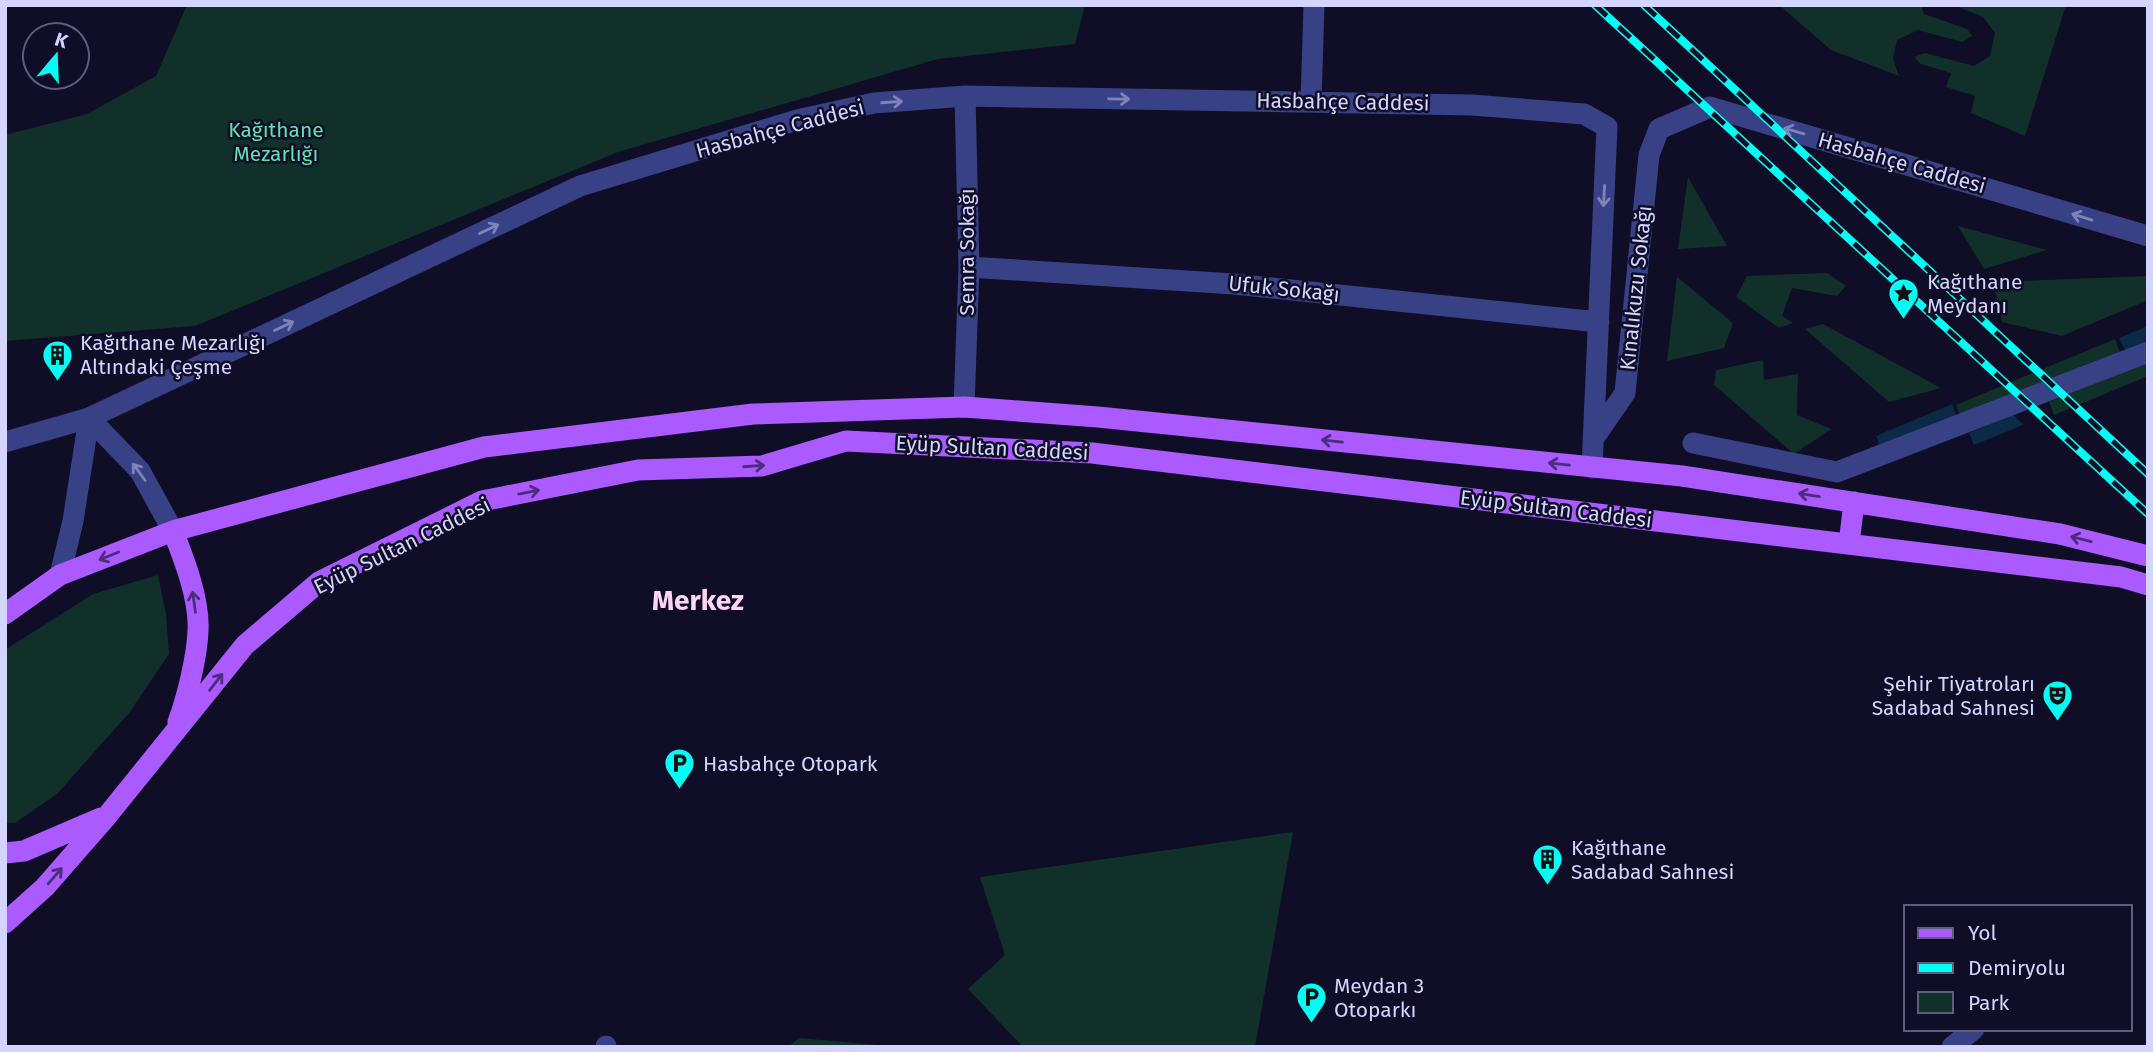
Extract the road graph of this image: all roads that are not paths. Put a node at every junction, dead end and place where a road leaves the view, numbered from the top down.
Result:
1 (1314, 5) edge
2 (965, 96) junction
3 (1311, 102) junction
4 (1607, 127) joint
5 (1659, 129) joint
6 (2148, 236) edge
7 (969, 267) junction
8 (1599, 322) junction
9 (2148, 352) edge
10 (964, 407) junction
11 (89, 418) junction
12 (1593, 440) junction
13 (5, 442) edge
14 (1693, 443) dead end
15 (1592, 467) junction
16 (1854, 502) junction
17 (173, 531) junction
18 (1849, 544) junction
19 (2148, 556) edge
20 (60, 575) junction
21 (2148, 585) edge
22 (5, 614) edge
23 (171, 740) junction
24 (107, 816) junction
25 (5, 853) edge
26 (5, 923) edge
27 (1971, 1031) edge
28 (1952, 1047) edge

1 - 3 street
2 -> 3 street, Hasbahçe Caddesi
2 - 7 street, Semra Sokağı
11 -> 2 street, Hasbahçe Caddesi
3 - 4 street, Hasbahçe Caddesi
4 -> 8 street, Kınalıkuzu Sokağı
6 -> 5 street, Hasbahçe Caddesi
5 - 12 street, Kınalıkuzu Sokağı
7 - 8 street, Ufuk Sokağı
7 - 10 street, Semra Sokağı
8 - 12 street, Kınalıkuzu Sokağı
9 - 14 street
15 -> 10 main road, Eyüp Sultan Caddesi
10 - 17 main road, Eyüp Sultan Caddesi
11 - 13 street, Hasbahçe Caddesi
17 -> 11 street
11 - 20 street
12 - 15 street, Kınalıkuzu Sokağı
16 -> 15 main road, Eyüp Sultan Caddesi
16 - 18 main road
19 -> 16 main road, Eyüp Sultan Caddesi
17 -> 20 main road, Eyüp Sultan Caddesi
23 -> 17 main road
18 - 21 main road, Eyüp Sultan Caddesi
23 -> 18 main road, Eyüp Sultan Caddesi
20 - 22 main road, Eyüp Sultan Caddesi
23 - 24 main road, Eyüp Sultan Caddesi
24 - 25 main road
26 -> 24 main road, Eyüp Sultan Caddesi
27 - 28 street

